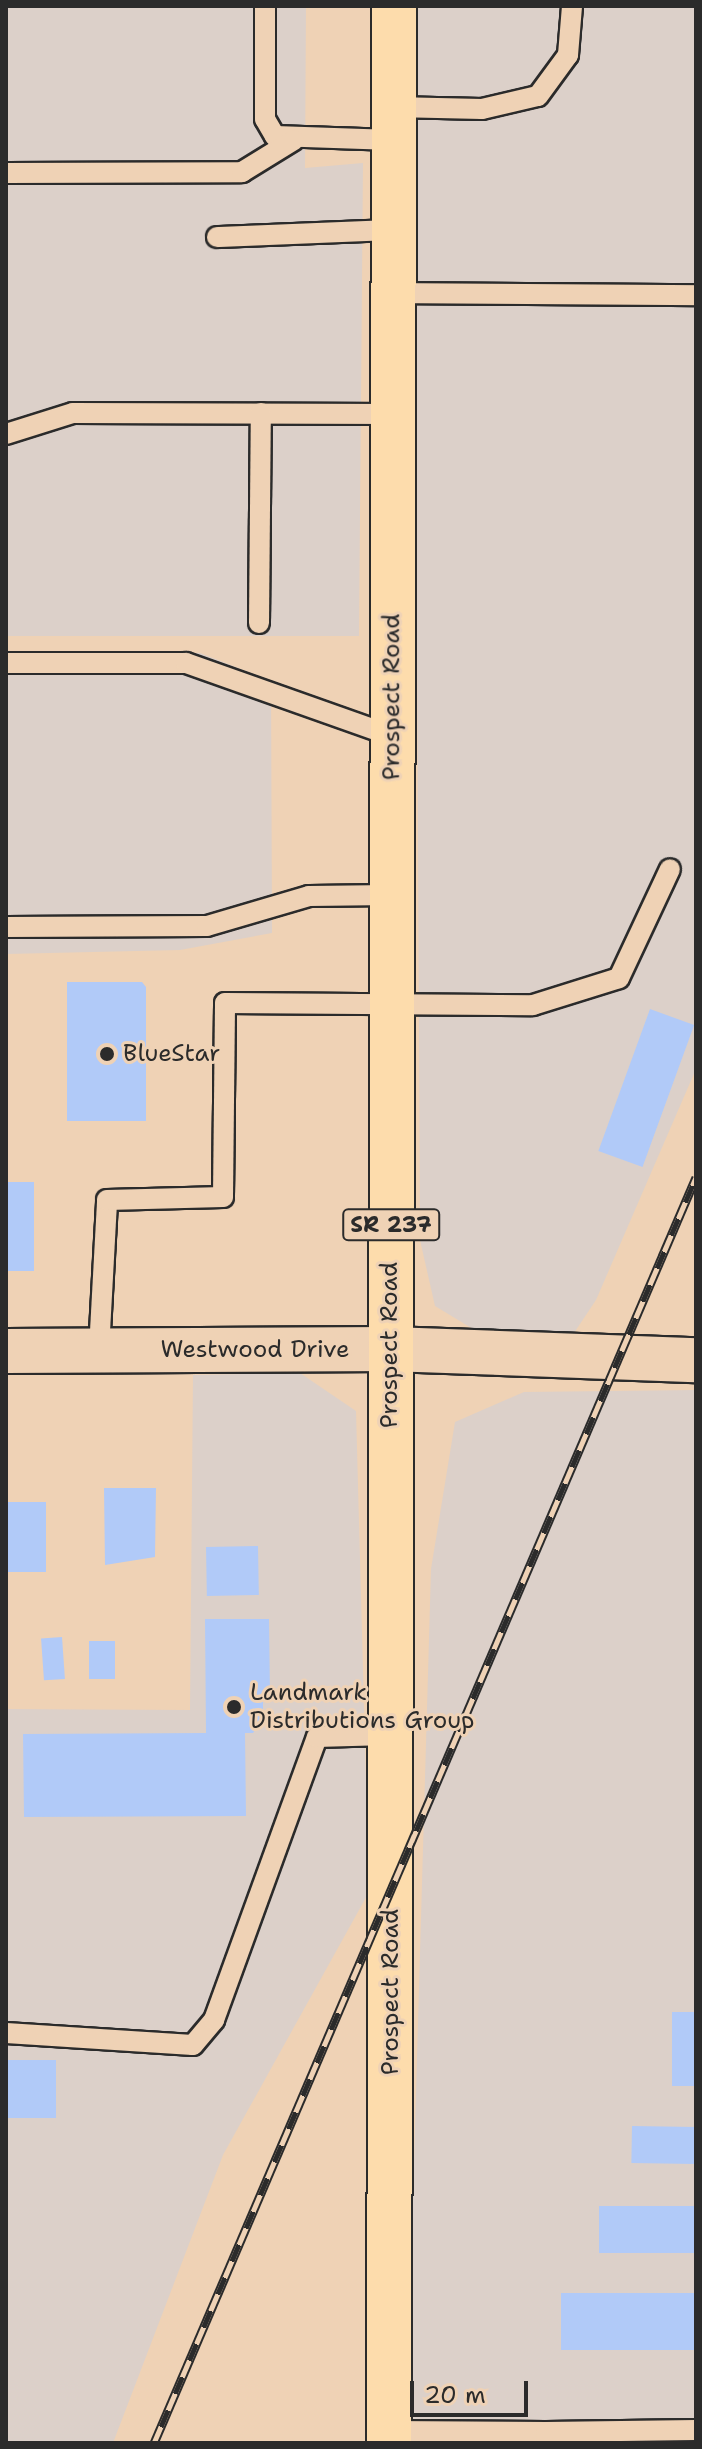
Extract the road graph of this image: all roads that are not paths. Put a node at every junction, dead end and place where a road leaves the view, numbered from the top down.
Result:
1 (265, 6) edge
2 (394, 6) edge
3 (572, 6) edge
4 (393, 124) junction
5 (294, 140) junction
6 (6, 173) edge
7 (393, 230) junction
8 (217, 237) dead end
9 (393, 293) junction
10 (696, 295) edge
11 (261, 413) junction
12 (393, 414) junction
13 (6, 434) edge
14 (259, 623) dead end
15 (6, 663) edge
16 (392, 736) junction
17 (670, 869) dead end
18 (391, 895) junction
19 (6, 927) edge
20 (391, 1003) junction
21 (390, 1349) junction
22 (99, 1350) junction
23 (6, 1351) edge
24 (696, 1360) edge
25 (387, 1735) junction
26 (6, 2033) edge
27 (696, 2430) edge
28 (389, 2437) edge
29 (546, 2438) edge

1 - 5 lane
2 - 4 main road, Prospect Road / SR 237
3 - 4 lane
4 - 5 lane
4 - 7 main road, Prospect Road / SR 237
5 - 6 lane
7 - 8 lane
7 - 9 main road, Prospect Road / SR 237
9 - 10 lane
9 - 12 main road, Prospect Road / SR 237
11 - 12 lane
11 - 13 lane
11 - 14 lane
12 - 16 main road, Prospect Road / SR 237
15 - 16 lane
16 - 18 main road, Prospect Road / SR 237
17 - 20 lane
18 - 19 lane
18 - 20 main road, Prospect Road / SR 237
20 - 21 main road, Prospect Road / SR 237
20 - 22 lane
21 - 22 street, Westwood Drive
21 - 24 street, Westwood Drive
21 - 25 main road, Prospect Road / SR 237
22 - 23 street, Westwood Drive
25 - 26 lane
25 - 28 main road, Prospect Road / SR 237
27 - 29 lane
28 - 29 lane

